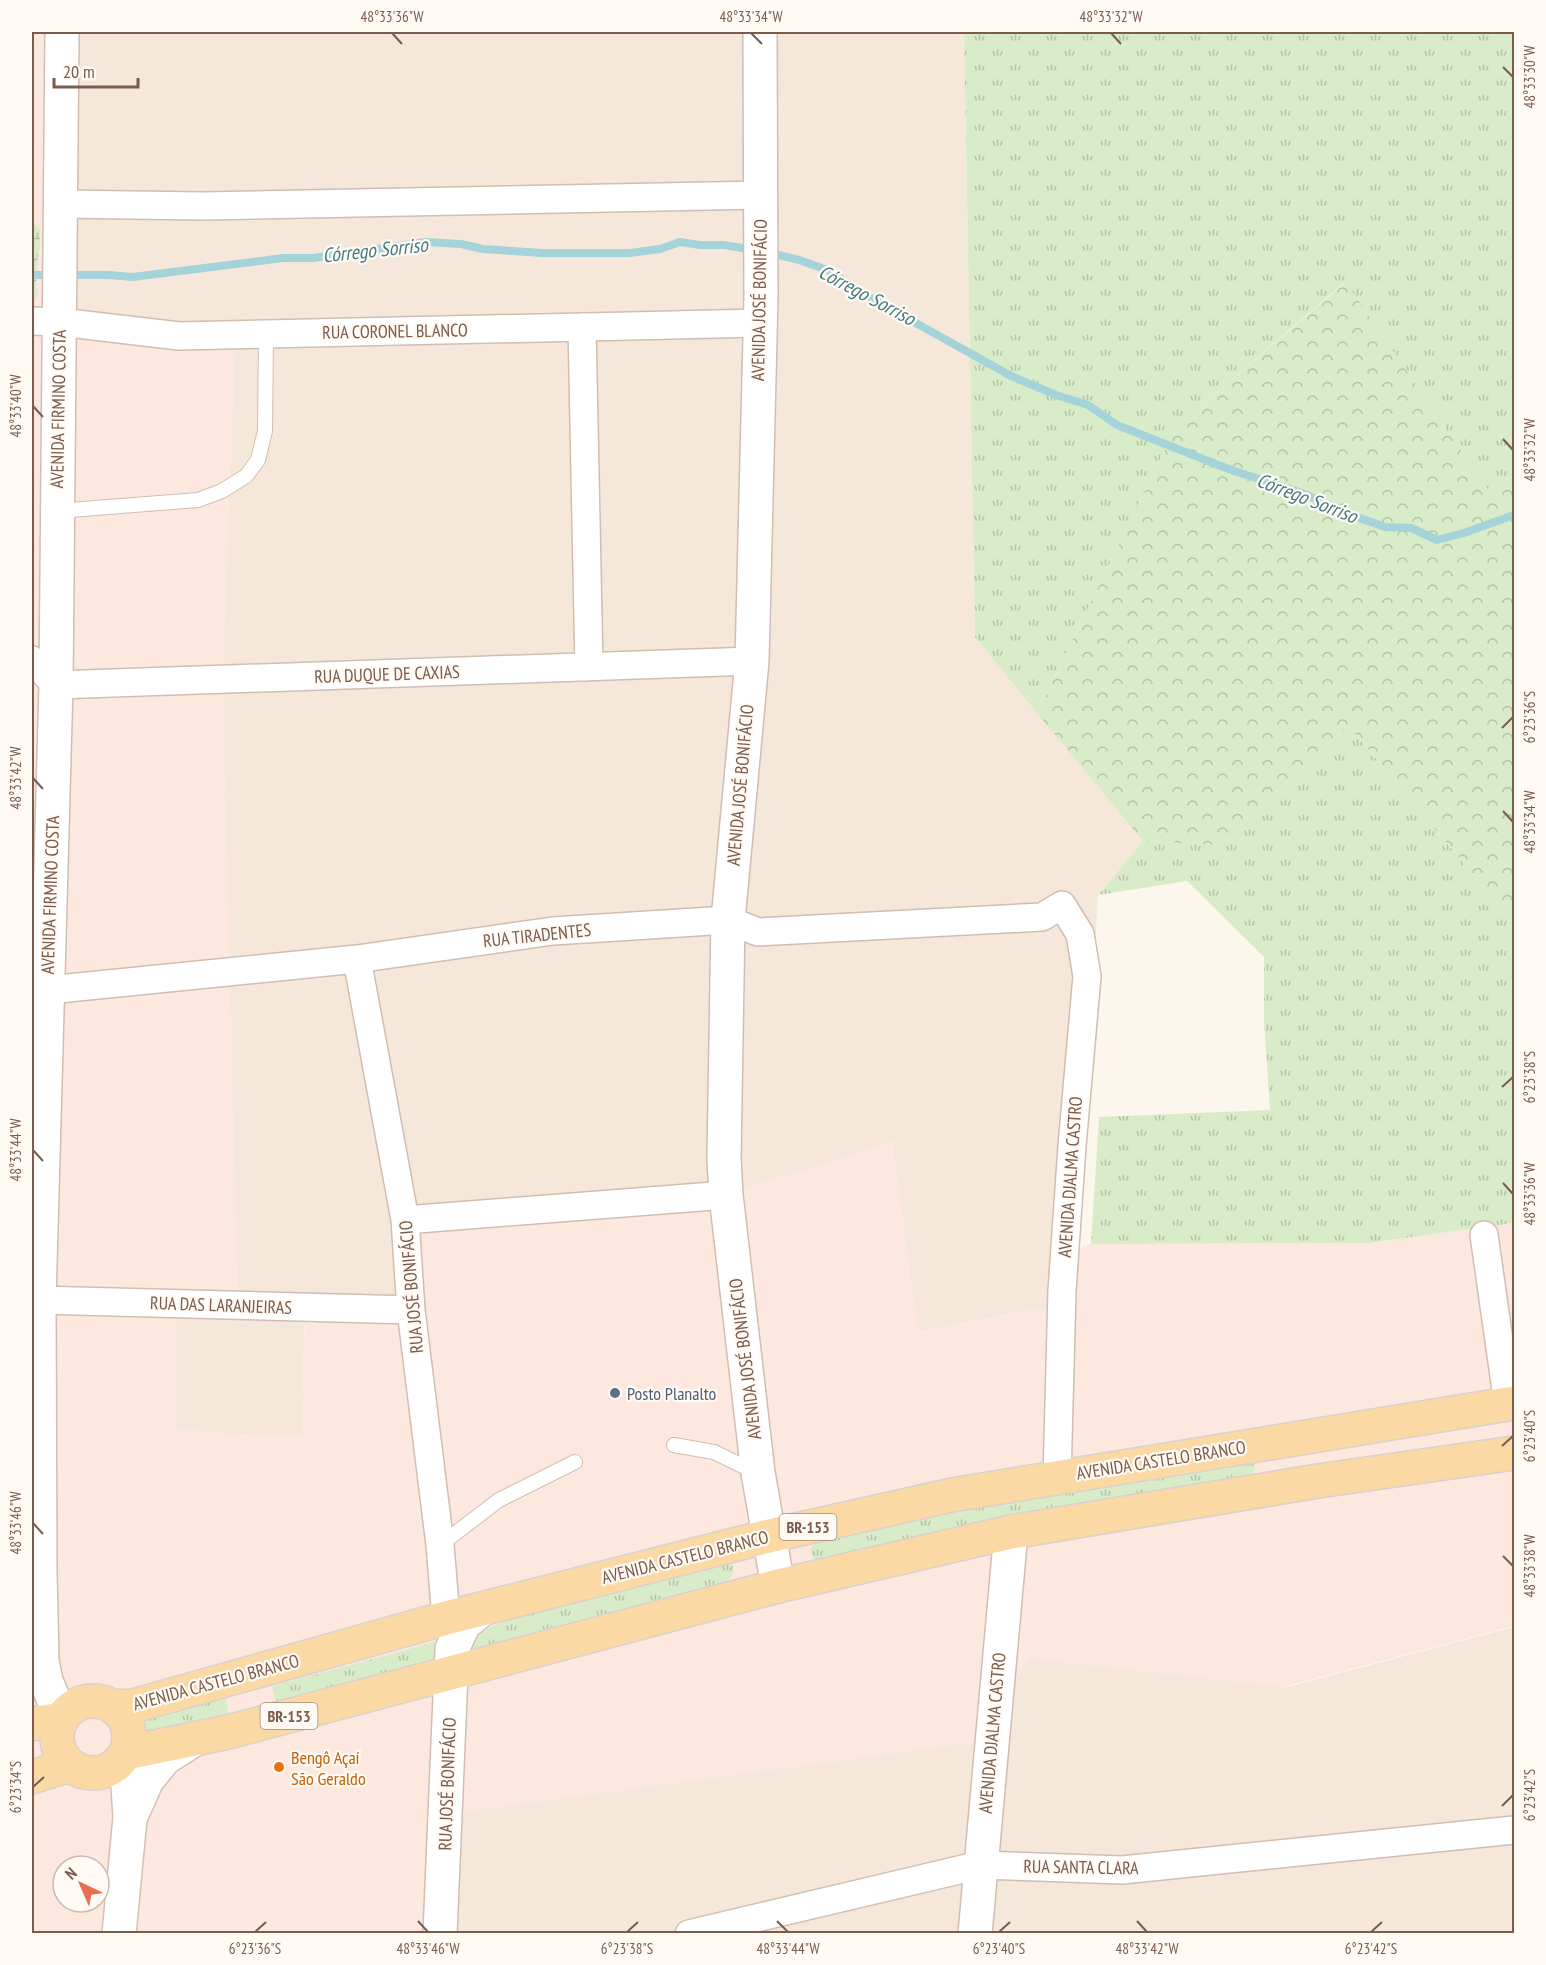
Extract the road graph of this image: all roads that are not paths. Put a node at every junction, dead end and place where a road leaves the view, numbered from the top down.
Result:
1 (62, 32) edge
2 (760, 32) edge
3 (761, 195) junction
4 (62, 204) junction
5 (760, 310) junction
6 (50, 316) edge
7 (582, 327) junction
8 (266, 334) junction
9 (57, 511) junction
10 (32, 660) edge
11 (752, 661) junction
12 (589, 667) junction
13 (56, 685) junction
14 (1042, 917) joint
15 (728, 920) junction
16 (357, 959) junction
17 (40, 989) edge
18 (726, 1195) junction
19 (405, 1220) junction
20 (1484, 1235) dead end
21 (35, 1298) edge
22 (411, 1310) junction
23 (1511, 1404) edge
24 (1314, 1435) junction
25 (674, 1445) dead end
26 (1515, 1453) edge
27 (575, 1462) dead end
28 (758, 1473) junction
29 (1057, 1478) junction
30 (1317, 1481) junction
31 (1011, 1532) junction
32 (769, 1536) junction
33 (440, 1545) junction
34 (778, 1586) junction
35 (482, 1609) junction
36 (446, 1618) junction
37 (452, 1672) junction
38 (113, 1707) junction
39 (47, 1722) edge
40 (193, 1740) junction
41 (126, 1753) junction
42 (69, 1765) junction
43 (32, 1778) edge
44 (130, 1818) junction
45 (1515, 1830) edge
46 (980, 1865) junction
47 (119, 1934) edge
48 (441, 1934) edge
49 (688, 1934) edge
50 (975, 1934) edge

1 - 4 street, AVENIDA FIRMINO COSTA
2 - 3 street, AVENIDA JOSÉ BONIFÁCIO
3 - 4 street
3 - 5 street, AVENIDA JOSÉ BONIFÁCIO
4 - 6 street, AVENIDA FIRMINO COSTA
5 - 7 street, RUA CORONEL BLANCO
5 - 11 street, AVENIDA JOSÉ BONIFÁCIO
6 - 8 street, RUA CORONEL BLANCO
6 - 9 street, AVENIDA FIRMINO COSTA
7 - 8 street, RUA CORONEL BLANCO
7 - 12 street
8 - 9 lane
9 - 13 street, AVENIDA FIRMINO COSTA
10 - 13 street
11 - 12 street, RUA DUQUE DE CAXIAS
11 - 15 street, AVENIDA JOSÉ BONIFÁCIO
12 - 13 street, RUA DUQUE DE CAXIAS
13 - 17 street, AVENIDA FIRMINO COSTA
14 - 15 street, RUA TIRADENTES
14 - 29 street, AVENIDA DJALMA CASTRO
15 - 16 street, RUA TIRADENTES
15 - 18 street, AVENIDA JOSÉ BONIFÁCIO
16 - 17 street, RUA TIRADENTES
16 - 19 street, RUA JOSÉ BONIFÁCIO
17 - 21 street, AVENIDA FIRMINO COSTA
18 - 19 street
18 - 28 street, AVENIDA JOSÉ BONIFÁCIO
19 - 22 street, RUA JOSÉ BONIFÁCIO
20 - 23 street
21 - 22 street, RUA DAS LARANJEIRAS
21 - 39 street, AVENIDA FIRMINO COSTA
22 - 33 street, RUA JOSÉ BONIFÁCIO
23 - 24 main road, AVENIDA CASTELO BRANCO / BR-153
24 - 29 main road, AVENIDA CASTELO BRANCO / BR-153
24 - 30 main road
25 - 28 lane
26 - 30 main road, BR-153
27 - 33 lane
28 - 32 street, AVENIDA JOSÉ BONIFÁCIO
29 - 32 main road, AVENIDA CASTELO BRANCO / BR-153
30 - 31 main road, BR-153
31 - 34 main road, BR-153
31 - 46 street, AVENIDA DJALMA CASTRO
32 - 34 street, AVENIDA JOSÉ BONIFÁCIO
32 - 35 main road, AVENIDA CASTELO BRANCO / BR-153
33 - 36 street, RUA JOSÉ BONIFÁCIO
34 - 37 main road, BR-153
35 - 36 main road, AVENIDA CASTELO BRANCO / BR-153
35 - 37 street, RUA JOSÉ BONIFÁCIO
36 - 38 main road, AVENIDA CASTELO BRANCO / BR-153
37 - 40 main road, BR-153
37 - 48 street, RUA JOSÉ BONIFÁCIO
38 - 39 main road, AVENIDA CASTELO BRANCO / BR-153
38 - 41 main road, AVENIDA CASTELO BRANCO
39 - 42 main road
40 - 41 main road, BR-153
40 - 44 street
41 - 42 main road, BR-153
41 - 44 street
42 - 43 main road
44 - 47 street
45 - 46 street, RUA SANTA CLARA
46 - 49 street, RUA SANTA CLARA
46 - 50 street, AVENIDA DJALMA CASTRO

